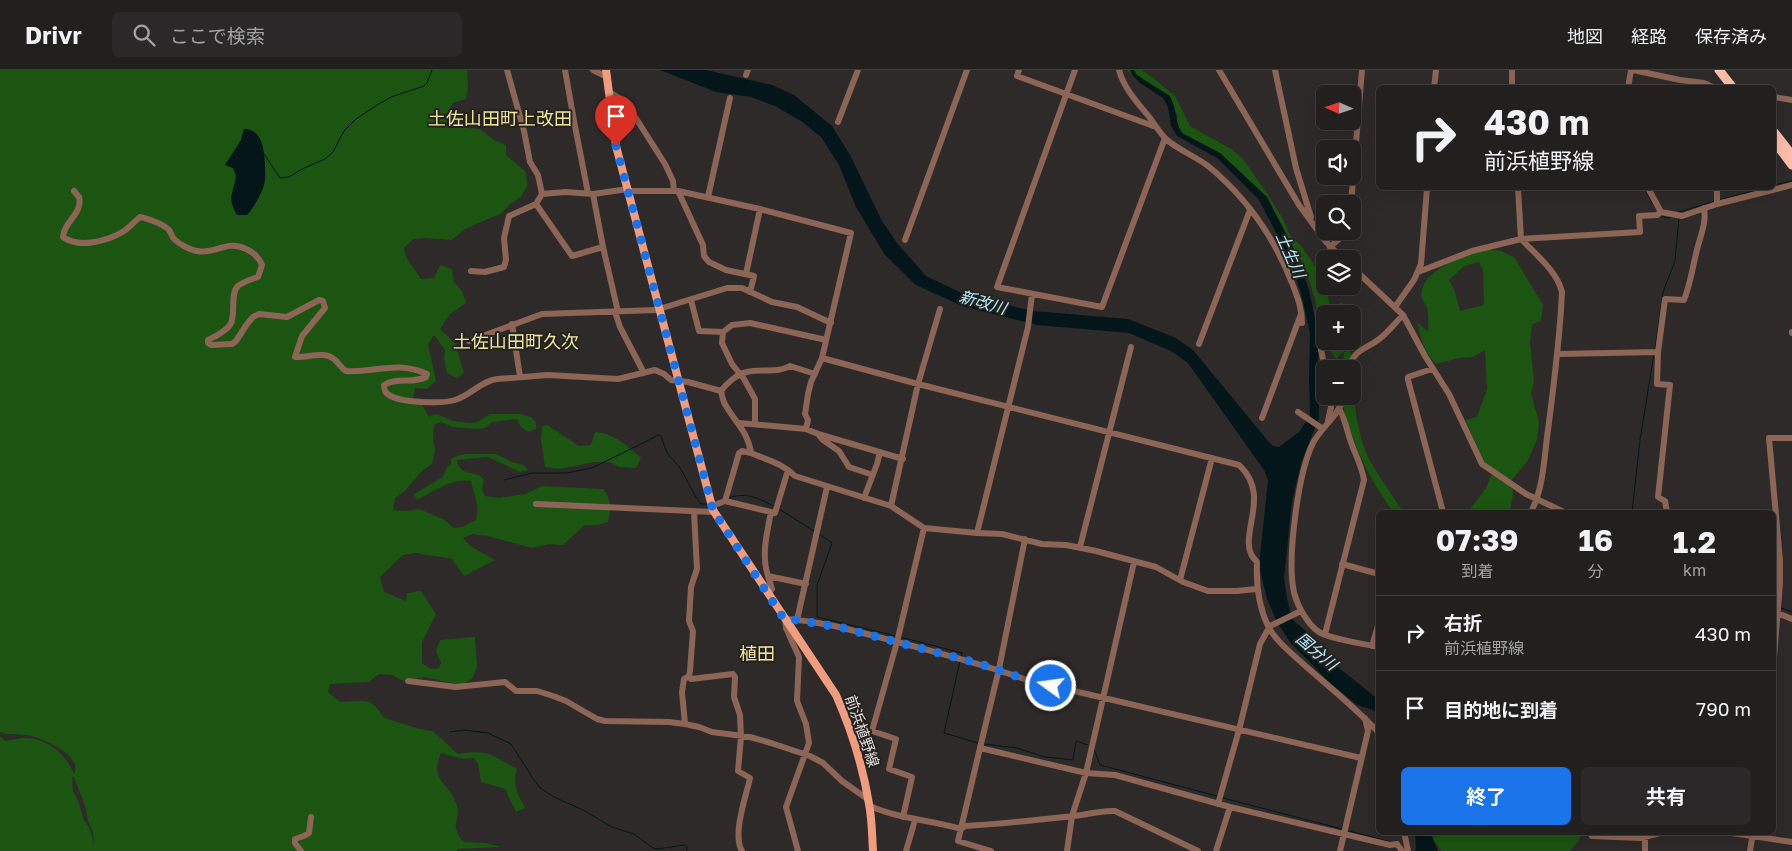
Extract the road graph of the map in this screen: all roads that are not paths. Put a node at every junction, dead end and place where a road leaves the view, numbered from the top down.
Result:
1 (507, 70) edge
2 (565, 70) edge
3 (593, 70) edge
4 (858, 70) edge
5 (967, 70) edge
6 (1019, 70) edge
7 (1075, 70) edge
8 (1119, 70) edge
9 (1219, 70) edge
10 (1275, 70) edge
11 (1362, 70) edge
12 (1436, 70) edge
13 (1512, 70) edge
14 (1632, 70) edge
15 (1719, 70) edge
16 (1726, 70) edge
17 (606, 73) edge
18 (1434, 85) edge
19 (1512, 85) edge
20 (1629, 85) edge
21 (1708, 85) edge
22 (1731, 85) edge
23 (1738, 85) edge
24 (609, 92) junction
25 (1066, 94) junction
26 (1776, 97) edge
27 (730, 98) dead end
28 (1792, 100) edge
29 (838, 122) dead end
30 (1157, 127) junction
31 (1776, 135) edge
32 (1166, 138) junction
33 (1776, 144) edge
34 (1792, 155) edge
35 (1792, 165) edge
36 (1792, 185) edge
37 (1776, 189) edge
38 (628, 190) junction
39 (1427, 190) edge
40 (1518, 190) edge
41 (1649, 190) edge
42 (1772, 190) edge
43 (74, 191) dead end
44 (676, 191) junction
45 (1717, 191) edge
46 (591, 193) junction
47 (542, 194) junction
48 (1352, 195) edge
49 (708, 197) junction
50 (536, 204) junction
51 (1717, 204) junction
52 (1704, 208) junction
53 (760, 209) junction
54 (1250, 210) junction
55 (1662, 214) junction
56 (1316, 227) edge
57 (1316, 229) edge
58 (1521, 239) junction
59 (905, 240) dead end
60 (1324, 240) edge
61 (1338, 240) edge
62 (603, 247) junction
63 (1330, 247) junction
64 (1333, 250) edge
65 (471, 271) dead end
66 (1418, 272) junction
67 (746, 274) junction
68 (1361, 275) edge
69 (750, 292) junction
70 (1032, 294) junction
71 (691, 300) junction
72 (1395, 307) junction
73 (940, 309) dead end
74 (659, 310) junction
75 (1302, 311) junction
76 (617, 312) junction
77 (1403, 315) junction
78 (831, 323) junction
79 (1302, 323) dead end
80 (512, 324) junction
81 (723, 332) junction
82 (826, 340) junction
83 (469, 341) dead end
84 (1199, 344) dead end
85 (1131, 346) dead end
86 (1658, 352) junction
87 (1558, 354) junction
88 (822, 358) junction
89 (1351, 360) edge
90 (1432, 368) junction
91 (644, 373) junction
92 (815, 374) junction
93 (741, 375) junction
94 (520, 377) junction
95 (678, 381) junction
96 (918, 384) junction
97 (721, 391) junction
98 (1331, 405) edge
99 (1341, 405) edge
100 (1009, 407) junction
101 (1340, 410) junction
102 (1298, 412) dead end
103 (1262, 418) dead end
104 (739, 423) junction
105 (755, 424) junction
106 (1325, 426) junction
107 (806, 428) junction
108 (1109, 432) junction
109 (818, 434) junction
110 (1792, 438) edge
111 (880, 452) junction
112 (751, 453) junction
113 (1212, 458) junction
114 (902, 459) junction
115 (788, 470) junction
116 (873, 475) junction
117 (827, 487) junction
118 (864, 498) junction
119 (1537, 500) junction
120 (725, 501) junction
121 (536, 504) dead end
122 (891, 506) junction
123 (713, 509) junction
124 (1442, 510) edge
125 (1532, 510) edge
126 (1560, 510) edge
127 (1667, 510) edge
128 (1775, 510) edge
129 (694, 512) junction
130 (771, 512) junction
131 (1776, 516) edge
132 (924, 528) junction
133 (978, 533) junction
134 (1025, 539) junction
135 (1080, 547) junction
136 (1134, 562) junction
137 (1342, 564) junction
138 (1376, 573) edge
139 (768, 576) junction
140 (1180, 580) junction
141 (806, 584) junction
142 (1256, 589) junction
143 (768, 594) junction
144 (1777, 609) edge
145 (1300, 611) junction
146 (784, 619) junction
147 (1792, 619) edge
148 (797, 620) junction
149 (1776, 625) edge
150 (1269, 627) junction
151 (1325, 634) junction
152 (897, 642) junction
153 (1375, 646) edge
154 (999, 669) junction
155 (689, 676) junction
156 (408, 681) dead end
157 (1104, 697) junction
158 (1364, 717) junction
159 (685, 724) junction
160 (1239, 730) junction
161 (1376, 730) edge
162 (741, 737) junction
163 (980, 748) junction
164 (805, 754) junction
165 (1361, 758) junction
166 (1086, 773) junction
167 (869, 803) junction
168 (1218, 804) junction
169 (1230, 807) junction
170 (1072, 816) junction
171 (311, 817) dead end
172 (903, 817) junction
173 (915, 820) junction
174 (961, 828) junction
175 (1344, 834) junction
176 (1405, 835) edge
177 (1592, 835) edge
178 (1654, 835) edge
179 (1753, 835) edge
180 (1758, 835) edge
181 (1645, 838) junction
182 (1792, 842) edge
183 (968, 848) edge
184 (301, 851) edge
185 (742, 851) edge
186 (798, 851) edge
187 (873, 851) edge
188 (906, 851) edge
189 (991, 851) edge
190 (1067, 851) edge
191 (1198, 851) edge
192 (1216, 851) edge
193 (1340, 851) edge
194 (1402, 851) edge
195 (1408, 851) edge
196 (1644, 851) edge
197 (1750, 851) edge

1 - 47 street
2 - 46 street
3 - 17 street
4 - 29 street
5 - 59 street
6 - 25 street
7 - 25 street
8 - 30 street
9 - 57 street
10 - 56 street
11 - 48 street
12 - 18 street
13 - 19 street
14 - 20 street
14 - 21 street
15 - 22 highway
16 - 23 highway
17 - 24 main road, 前浜植野線
24 - 38 main road, 前浜植野線
24 - 44 street
25 - 30 street
25 - 70 street
26 - 28 street
27 - 49 street
30 - 32 street
31 - 34 highway
32 - 54 street
32 - 70 street
33 - 35 highway
36 - 37 street
38 - 44 street
38 - 46 street
38 - 74 main road, 前浜植野線
39 - 66 street
40 - 58 street
41 - 55 street
42 - 51 street
43 - 94 street
44 - 49 street
44 - 67 street
45 - 51 street
46 - 47 street
46 - 62 street
47 - 50 street
49 - 53 street
50 - 62 street
50 - 65 street
51 - 52 street
52 - 55 street
52 - 86 street
53 - 67 street
53 - 78 street
54 - 75 street
54 - 84 street
55 - 58 street
58 - 66 street
58 - 87 street
60 - 63 street
61 - 63 street
62 - 76 street
63 - 64 street
66 - 72 street
67 - 69 street
68 - 72 street
69 - 71 street
69 - 78 street
70 - 100 street
71 - 74 street
71 - 81 street
72 - 77 street
73 - 96 street
74 - 76 street
74 - 95 main road, 前浜植野線
75 - 79 street
75 - 103 street
76 - 80 street
76 - 91 street
77 - 89 street
77 - 90 street
78 - 82 street
80 - 83 street
80 - 94 street
81 - 82 street
81 - 93 street
82 - 88 street
85 - 108 street
86 - 87 street
86 - 127 street
87 - 119 street
88 - 92 street
88 - 96 street
90 - 119 street
90 - 124 street
91 - 94 street
91 - 95 street
92 - 93 street
92 - 107 street
93 - 97 street
93 - 105 street
95 - 97 street
95 - 123 main road, 前浜植野線
96 - 100 street
96 - 114 street
97 - 104 street
98 - 106 street
99 - 101 street
100 - 108 street
100 - 133 street
101 - 106 street
101 - 137 street
102 - 106 street
104 - 105 street
104 - 112 street
105 - 107 street
106 - 145 street
107 - 109 street
108 - 113 street
108 - 135 street
109 - 111 street
109 - 116 street
110 - 128 street
111 - 114 street
111 - 116 street
112 - 115 street
112 - 120 street
113 - 140 street
113 - 142 street
114 - 122 street
115 - 117 street
115 - 130 street
116 - 118 street
117 - 118 street
117 - 141 street
118 - 122 street
119 - 125 street
119 - 126 street
120 - 123 street
120 - 130 street
121 - 129 street
122 - 132 street
123 - 129 street
123 - 143 main road, 前浜植野線
129 - 155 street
130 - 139 street
131 - 144 street
132 - 133 street
132 - 152 street
133 - 134 street
134 - 135 street
134 - 154 street
135 - 136 street
136 - 140 street
136 - 157 street
137 - 138 street
137 - 151 street
139 - 141 street
139 - 143 street
140 - 142 street
141 - 148 street
142 - 150 street
143 - 146 main road, 前浜植野線
144 - 147 street
144 - 149 street
145 - 150 street
145 - 151 street
146 - 148 street
146 - 164 street
146 - 167 main road, 前浜植野線
148 - 152 street
150 - 158 street
150 - 160 street
151 - 153 street
152 - 154 street
152 - 172 street
154 - 157 street
154 - 163 street
155 - 159 street
155 - 162 street
156 - 159 street
157 - 160 street
157 - 166 street
158 - 161 street
158 - 165 street
159 - 162 street
160 - 165 street
160 - 168 street
162 - 164 street
162 - 185 street
163 - 166 street
163 - 174 street
164 - 167 street
164 - 186 street
165 - 175 street
166 - 168 street
166 - 170 street
167 - 172 street
167 - 187 main road, 前浜植野線
168 - 169 street
169 - 175 street
169 - 192 street
170 - 174 street
170 - 190 street
170 - 191 street
171 - 184 street
172 - 173 street
173 - 174 street
173 - 188 street
174 - 183 street
175 - 193 street
175 - 194 street
176 - 195 street
177 - 181 street
178 - 181 street
179 - 197 street
180 - 182 street
181 - 196 street
183 - 189 street

